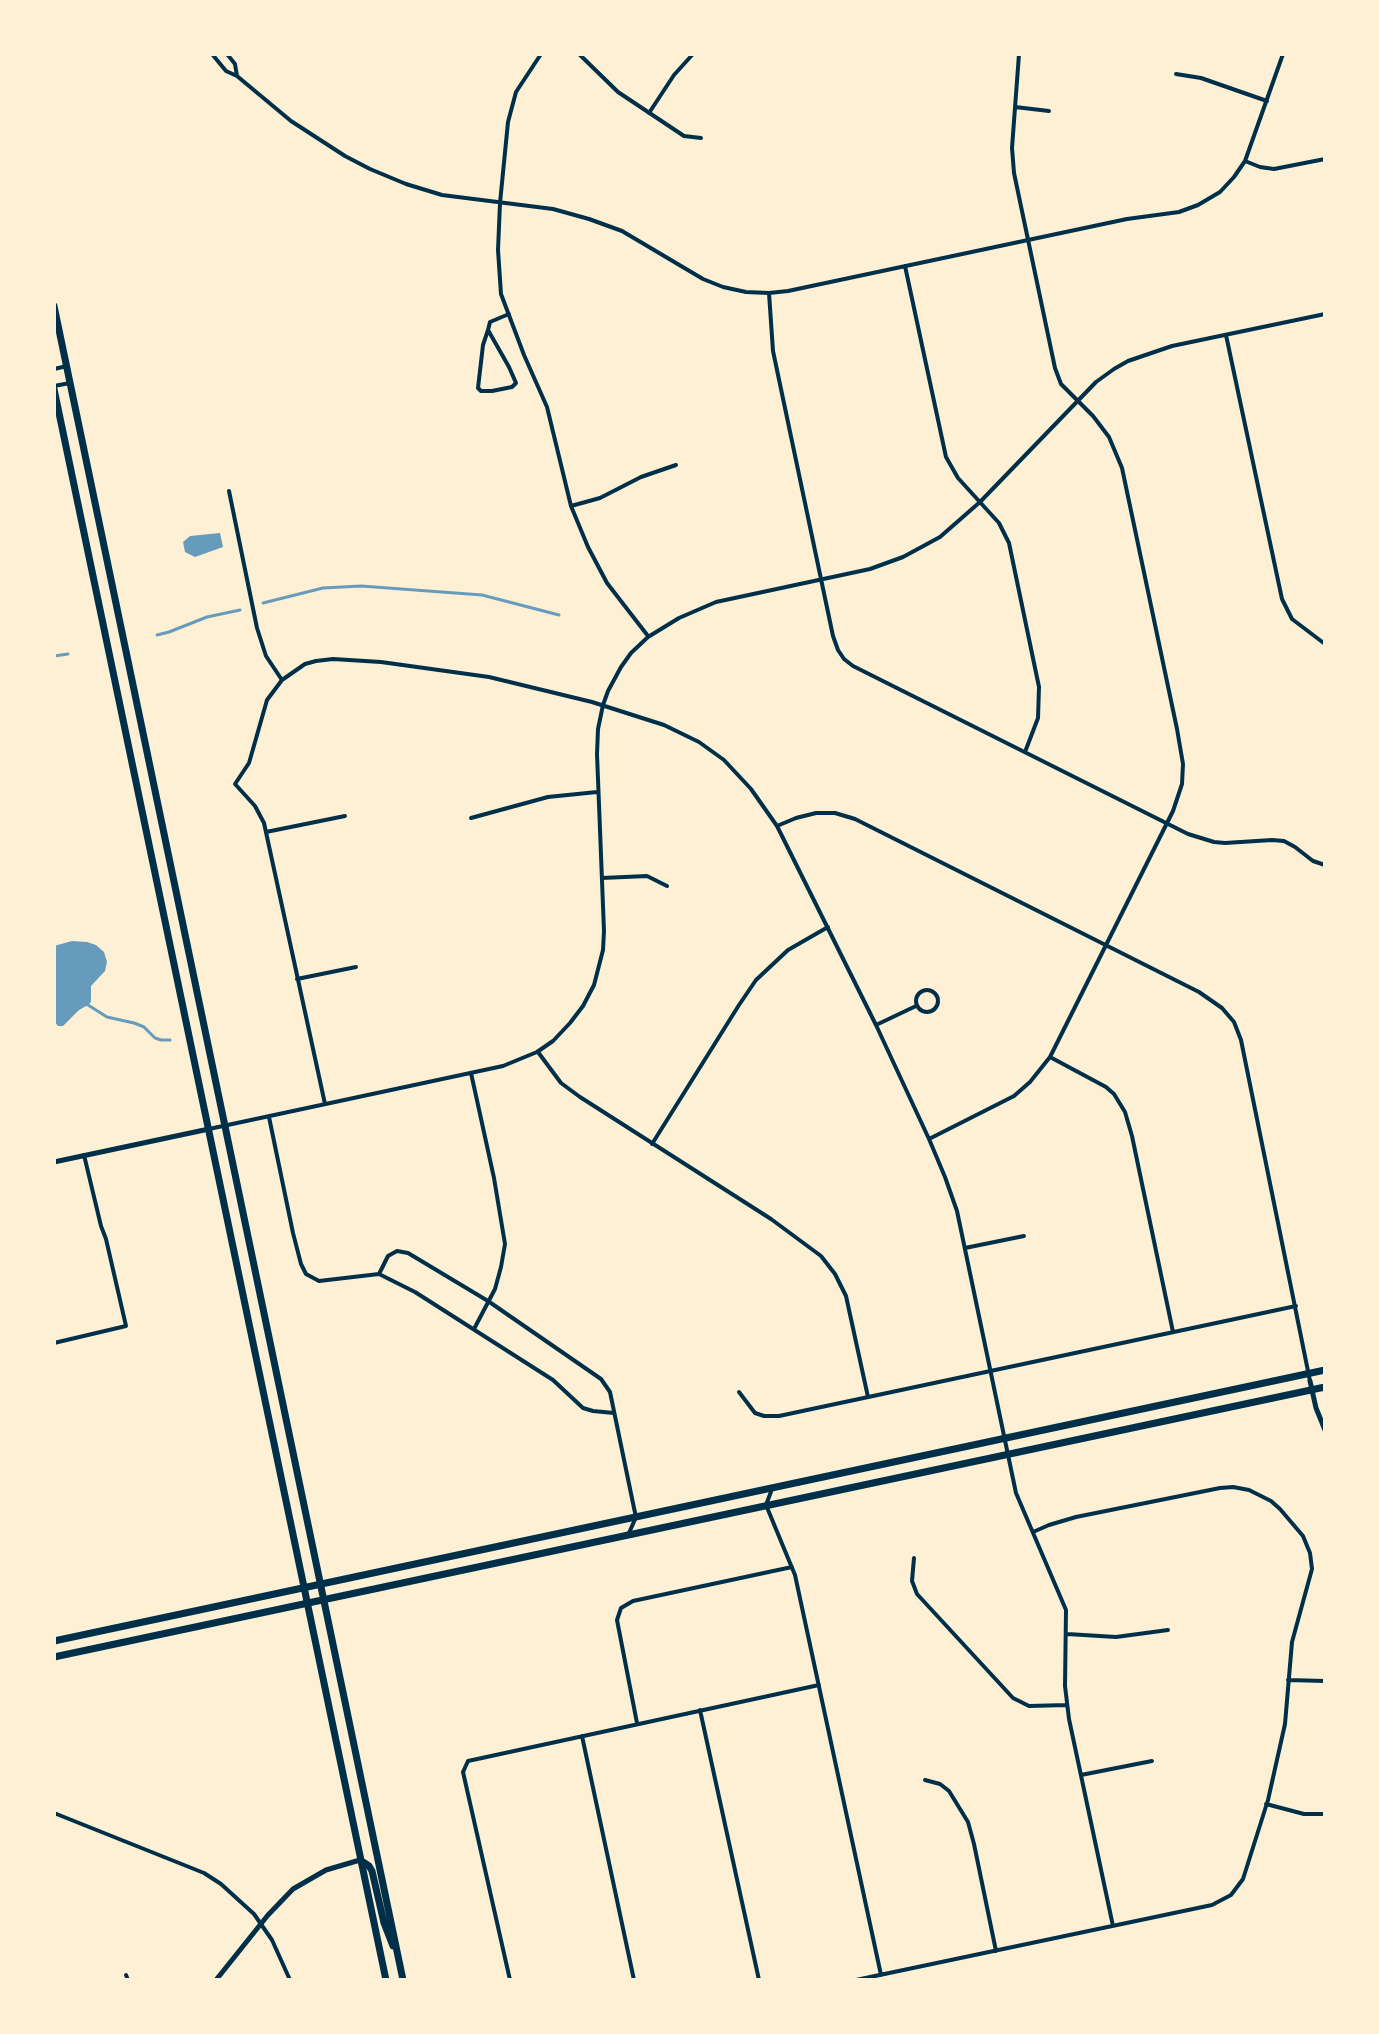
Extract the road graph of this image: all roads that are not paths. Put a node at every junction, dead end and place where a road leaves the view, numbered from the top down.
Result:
1 (212, 54) edge
2 (227, 54) edge
3 (541, 54) edge
4 (579, 54) edge
5 (693, 54) edge
6 (1019, 54) edge
7 (1283, 54) edge
8 (1176, 74) dead end
9 (237, 76) junction
10 (1267, 101) junction
11 (1015, 107) junction
12 (1049, 111) dead end
13 (649, 113) junction
14 (701, 138) dead end
15 (1325, 159) edge
16 (1245, 161) junction
17 (500, 203) junction
18 (1028, 240) junction
19 (905, 266) junction
20 (769, 293) junction
21 (54, 306) edge
22 (509, 314) junction
23 (1325, 314) edge
24 (488, 330) junction
25 (1226, 334) junction
26 (67, 366) junction
27 (54, 369) edge
28 (70, 383) junction
29 (54, 388) edge
30 (1078, 401) junction
31 (676, 465) dead end
32 (229, 491) dead end
33 (980, 502) junction
34 (571, 506) junction
35 (822, 580) junction
36 (648, 637) junction
37 (1324, 642) edge
38 (282, 680) junction
39 (603, 705) junction
40 (1025, 752) junction
41 (598, 791) junction
42 (345, 816) dead end
43 (471, 818) dead end
44 (1166, 824) junction
45 (777, 826) junction
46 (266, 832) junction
47 (1325, 865) edge
48 (602, 878) junction
49 (667, 886) dead end
50 (828, 927) junction
51 (1106, 945) junction
52 (356, 967) dead end
53 (297, 979) junction
54 (916, 1006) junction
55 (876, 1025) junction
56 (537, 1052) junction
57 (1050, 1057) junction
58 (471, 1073) junction
59 (325, 1104) junction
60 (269, 1116) junction
61 (225, 1126) junction
62 (209, 1129) junction
63 (929, 1139) junction
64 (652, 1144) junction
65 (84, 1155) junction
66 (54, 1162) edge
67 (1024, 1236) dead end
68 (965, 1248) junction
69 (379, 1274) junction
70 (488, 1301) junction
71 (1296, 1306) junction
72 (474, 1329) junction
73 (1173, 1332) junction
74 (54, 1343) edge
75 (1325, 1370) edge
76 (990, 1371) junction
77 (1310, 1382) junction
78 (1325, 1387) edge
79 (739, 1392) dead end
80 (868, 1397) junction
81 (614, 1413) junction
82 (1325, 1430) edge
83 (1006, 1446) junction
84 (772, 1488) junction
85 (766, 1505) junction
86 (636, 1517) junction
87 (1033, 1532) junction
88 (629, 1534) junction
89 (914, 1558) dead end
90 (792, 1567) junction
91 (321, 1583) junction
92 (303, 1587) junction
93 (323, 1598) junction
94 (306, 1602) junction
95 (1168, 1630) dead end
96 (1067, 1634) junction
97 (54, 1641) edge
98 (54, 1657) edge
99 (1288, 1680) junction
100 (1325, 1681) edge
101 (819, 1685) junction
102 (1067, 1705) junction
103 (700, 1710) junction
104 (637, 1723) junction
105 (582, 1735) junction
106 (1152, 1761) dead end
107 (1081, 1775) junction
108 (925, 1780) dead end
109 (1266, 1804) junction
110 (54, 1813) edge
111 (1325, 1814) edge
112 (360, 1860) junction
113 (261, 1924) junction
114 (1113, 1926) junction
115 (996, 1951) junction
116 (398, 1955) junction
117 (881, 1975) junction
118 (216, 1980) edge
119 (290, 1980) edge
120 (386, 1980) edge
121 (403, 1980) edge
122 (510, 1980) edge
123 (634, 1980) edge
124 (759, 1980) edge
125 (856, 1980) edge

1 - 9 street
2 - 9 street
3 - 17 street
4 - 13 street
5 - 13 street
6 - 11 street
7 - 10 street
8 - 10 street
9 - 17 street
10 - 16 street
11 - 12 street
11 - 18 street
13 - 14 street
15 - 16 street
16 - 18 street
17 - 20 street
17 - 22 street
18 - 19 street
18 - 30 street
19 - 20 street
19 - 33 street
20 - 35 street
21 - 26 main road
22 - 24 street
22 - 34 street
23 - 25 street
24 - 24 street
25 - 30 street
25 - 37 street
26 - 27 street
26 - 28 main road
28 - 29 street
28 - 61 main road
29 - 62 main road
30 - 33 street
30 - 44 street
31 - 34 street
32 - 38 street
33 - 35 street
33 - 40 street
34 - 36 street
35 - 36 street
35 - 40 street
36 - 39 street
38 - 39 street
38 - 46 street
39 - 41 street
39 - 45 street
40 - 44 street
41 - 43 street
41 - 48 street
42 - 46 street
44 - 47 street
44 - 51 street
45 - 50 street
45 - 51 street
46 - 53 street
48 - 49 street
48 - 56 street
50 - 55 street
50 - 64 street
51 - 57 street
51 - 71 street
52 - 53 street
53 - 59 street
54 - 54 street
54 - 55 street
55 - 63 street
56 - 58 street
56 - 64 street
57 - 63 street
57 - 73 street
58 - 59 street
58 - 70 street
59 - 60 street
60 - 61 street
60 - 69 street
61 - 62 street
61 - 91 main road
62 - 65 street
62 - 92 main road
63 - 68 street
64 - 80 street
65 - 66 street
65 - 74 street
67 - 68 street
68 - 76 street
69 - 70 street
69 - 72 street
70 - 72 street
70 - 81 street
71 - 73 street
71 - 77 street
72 - 81 street
73 - 76 street
75 - 77 main road
76 - 80 street
76 - 83 street
77 - 78 main road
77 - 82 street
77 - 83 main road
77 - 83 main road
79 - 80 street
81 - 86 street
83 - 84 main road
83 - 85 main road
83 - 87 street
84 - 85 street
84 - 86 main road
85 - 88 main road
85 - 90 street
86 - 88 street
86 - 91 main road
87 - 96 street
87 - 99 street
88 - 93 main road
89 - 102 street
90 - 101 street
90 - 104 street
91 - 92 main road
91 - 93 main road
92 - 94 main road
92 - 97 main road
93 - 94 main road
93 - 116 main road
94 - 98 main road
94 - 112 main road
95 - 96 street
96 - 102 street
99 - 100 street
99 - 109 street
101 - 103 street
101 - 117 street
102 - 107 street
103 - 104 street
103 - 124 street
104 - 105 street
105 - 122 street
105 - 123 street
106 - 107 street
107 - 114 street
108 - 115 street
109 - 111 street
109 - 114 street
110 - 113 street
112 - 113 street
112 - 116 main road
112 - 120 main road
113 - 118 street
113 - 119 street
114 - 115 street
115 - 117 street
116 - 121 main road
117 - 125 street

